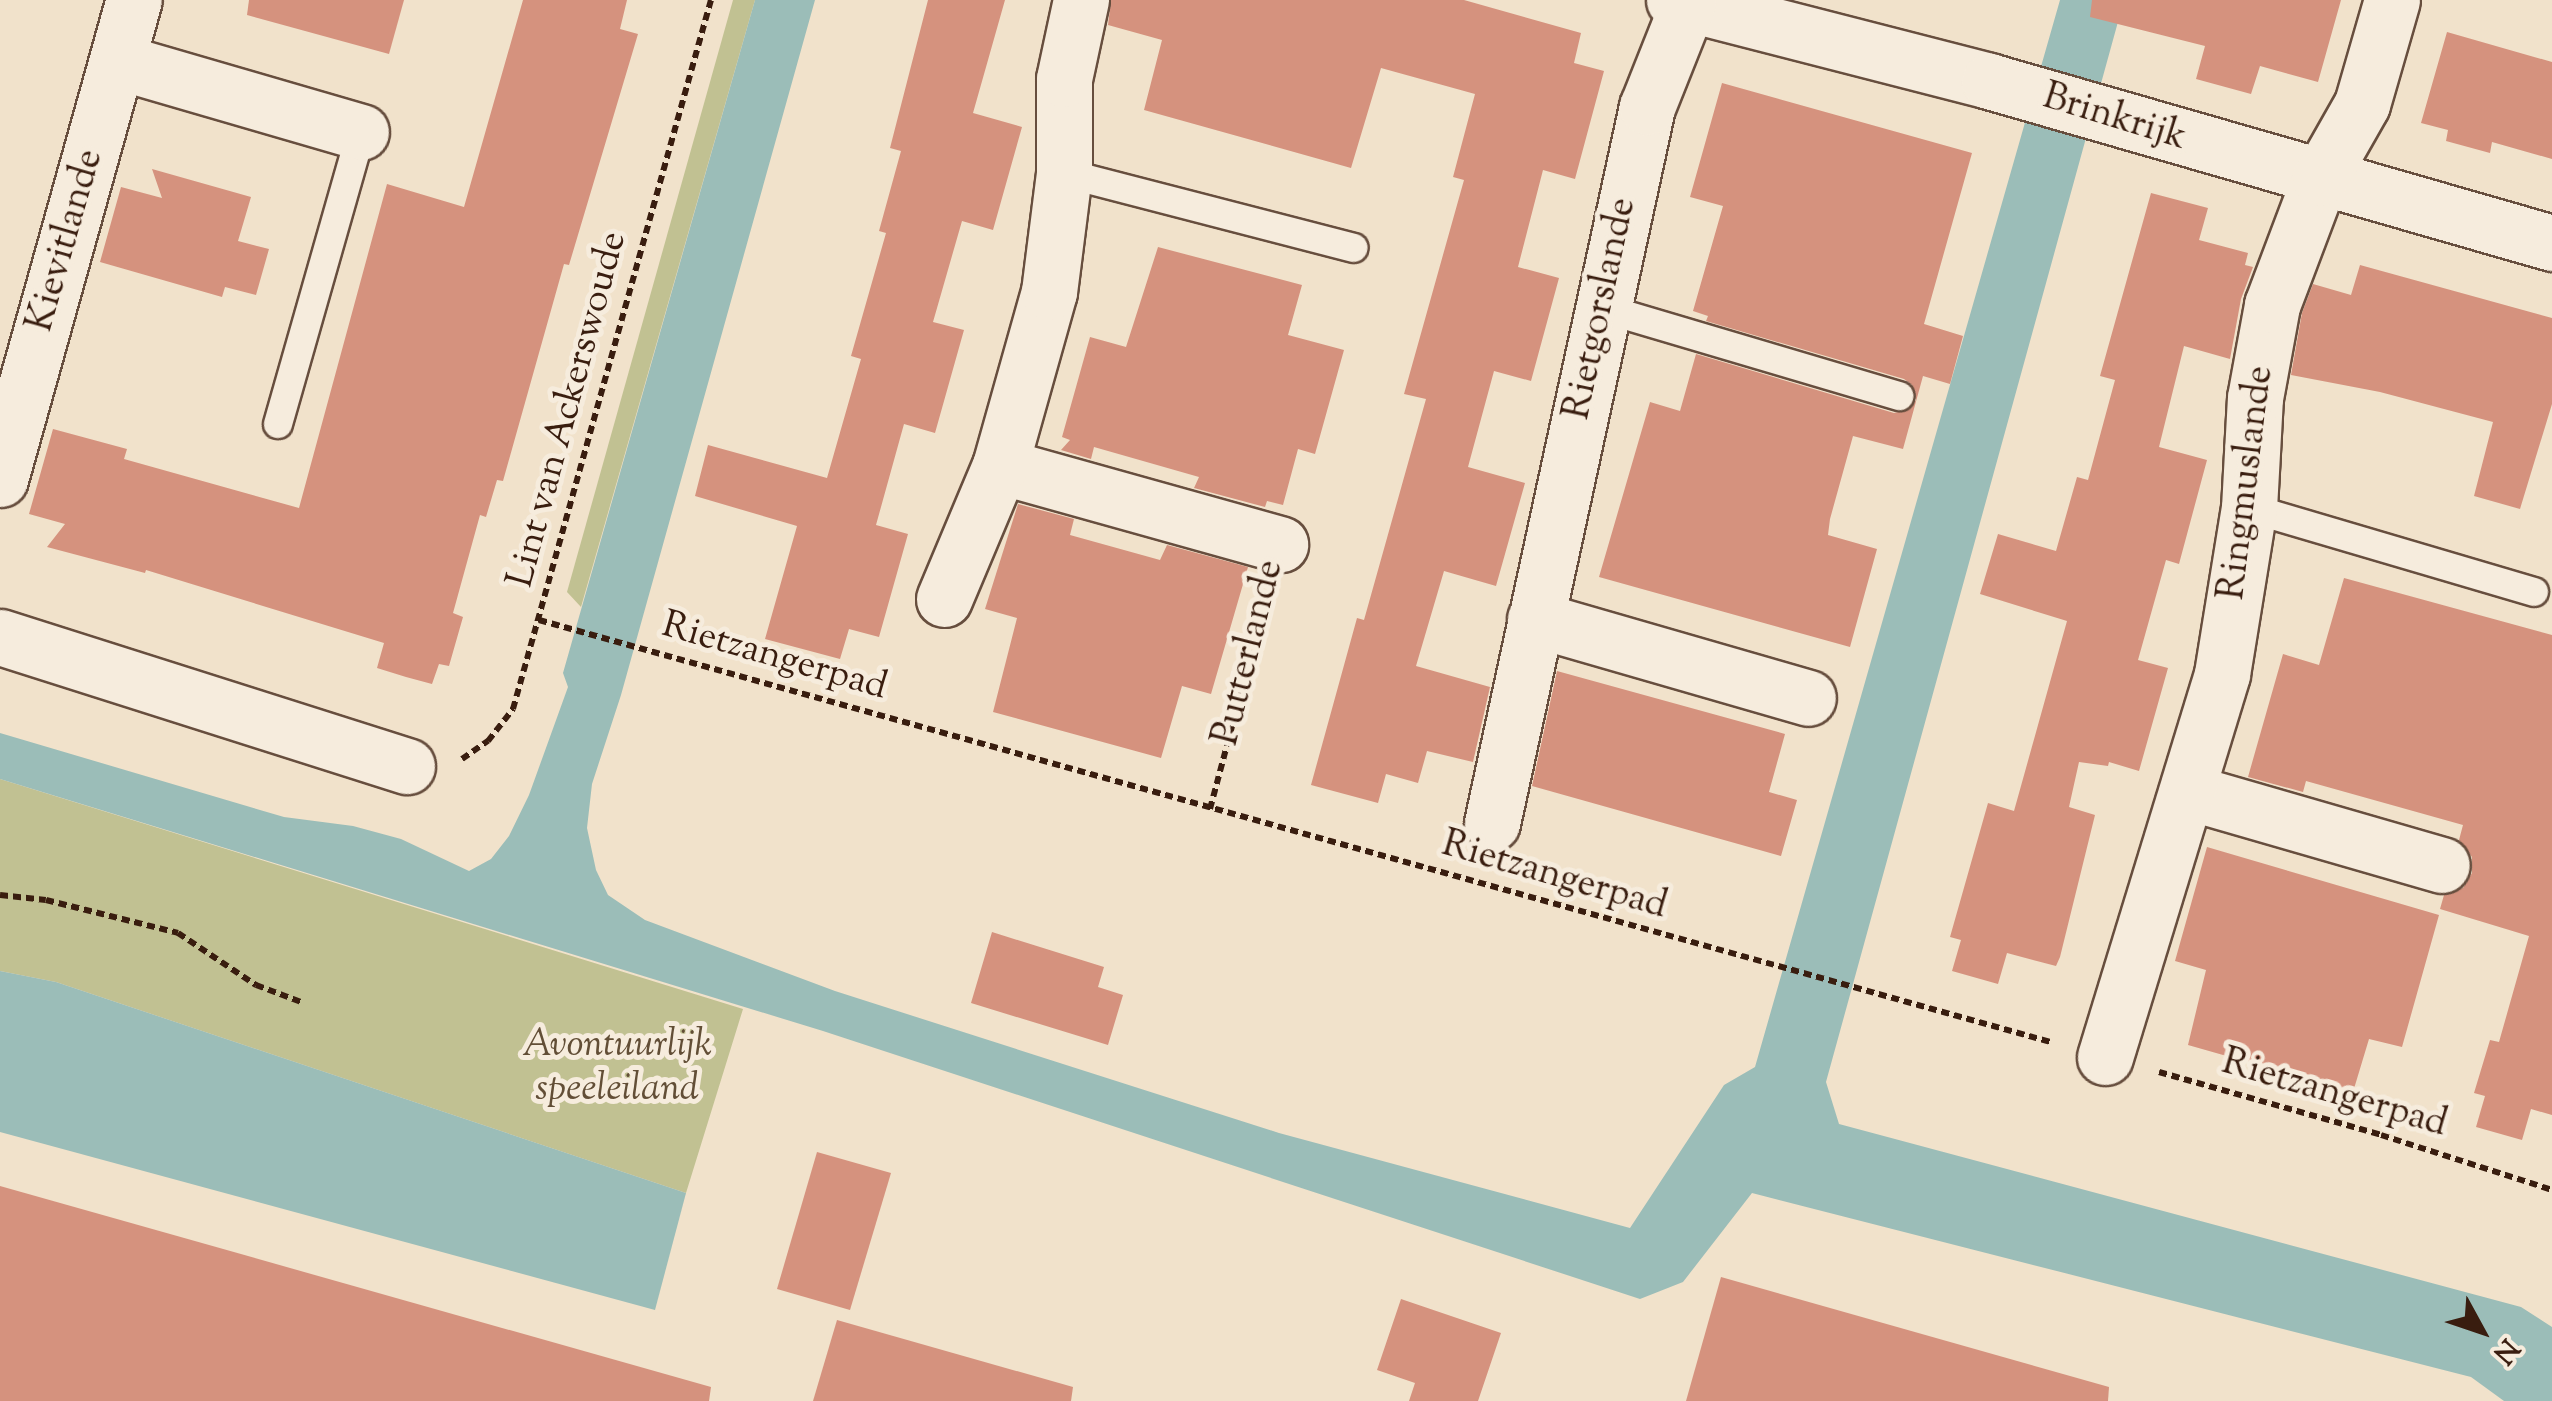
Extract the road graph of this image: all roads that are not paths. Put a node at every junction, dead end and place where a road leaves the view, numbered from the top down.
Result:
1 (134, 0) edge
2 (1081, 0) edge
3 (2392, 0) edge
4 (1681, 2) edge
5 (117, 60) junction
6 (360, 132) joint
7 (1064, 173) junction
8 (2320, 178) junction
9 (2552, 244) edge
10 (1353, 248) dead end
11 (1605, 309) junction
12 (1899, 396) dead end
13 (278, 424) dead end
14 (1000, 466) junction
15 (0, 479) edge
16 (2250, 508) junction
17 (1280, 544) road end
18 (2534, 592) dead end
19 (944, 599) dead end
20 (1535, 620) junction
21 (0, 637) edge
22 (1808, 698) dead end
23 (407, 766) road end
24 (2189, 792) junction
25 (1492, 823) dead end
26 (2442, 865) dead end
27 (2105, 1057) road end

1 - 5 street, Kievitlande
2 - 7 street
3 - 8 street, Ringmuslande
4 - 8 street, Brinkrijk
4 - 11 street, Rietgorslande
5 - 6 street
5 - 15 street, Kievitlande
6 - 13 lane
7 - 10 lane
7 - 14 street
8 - 9 street, Brinkrijk
8 - 16 street, Ringmuslande
11 - 12 lane
11 - 20 street, Rietgorslande
14 - 17 street, Putterlande
14 - 19 street
16 - 18 lane
16 - 24 street, Ringmuslande
20 - 22 street
20 - 25 street, Rietgorslande
21 - 23 street
24 - 26 street
24 - 27 street, Ringmuslande

